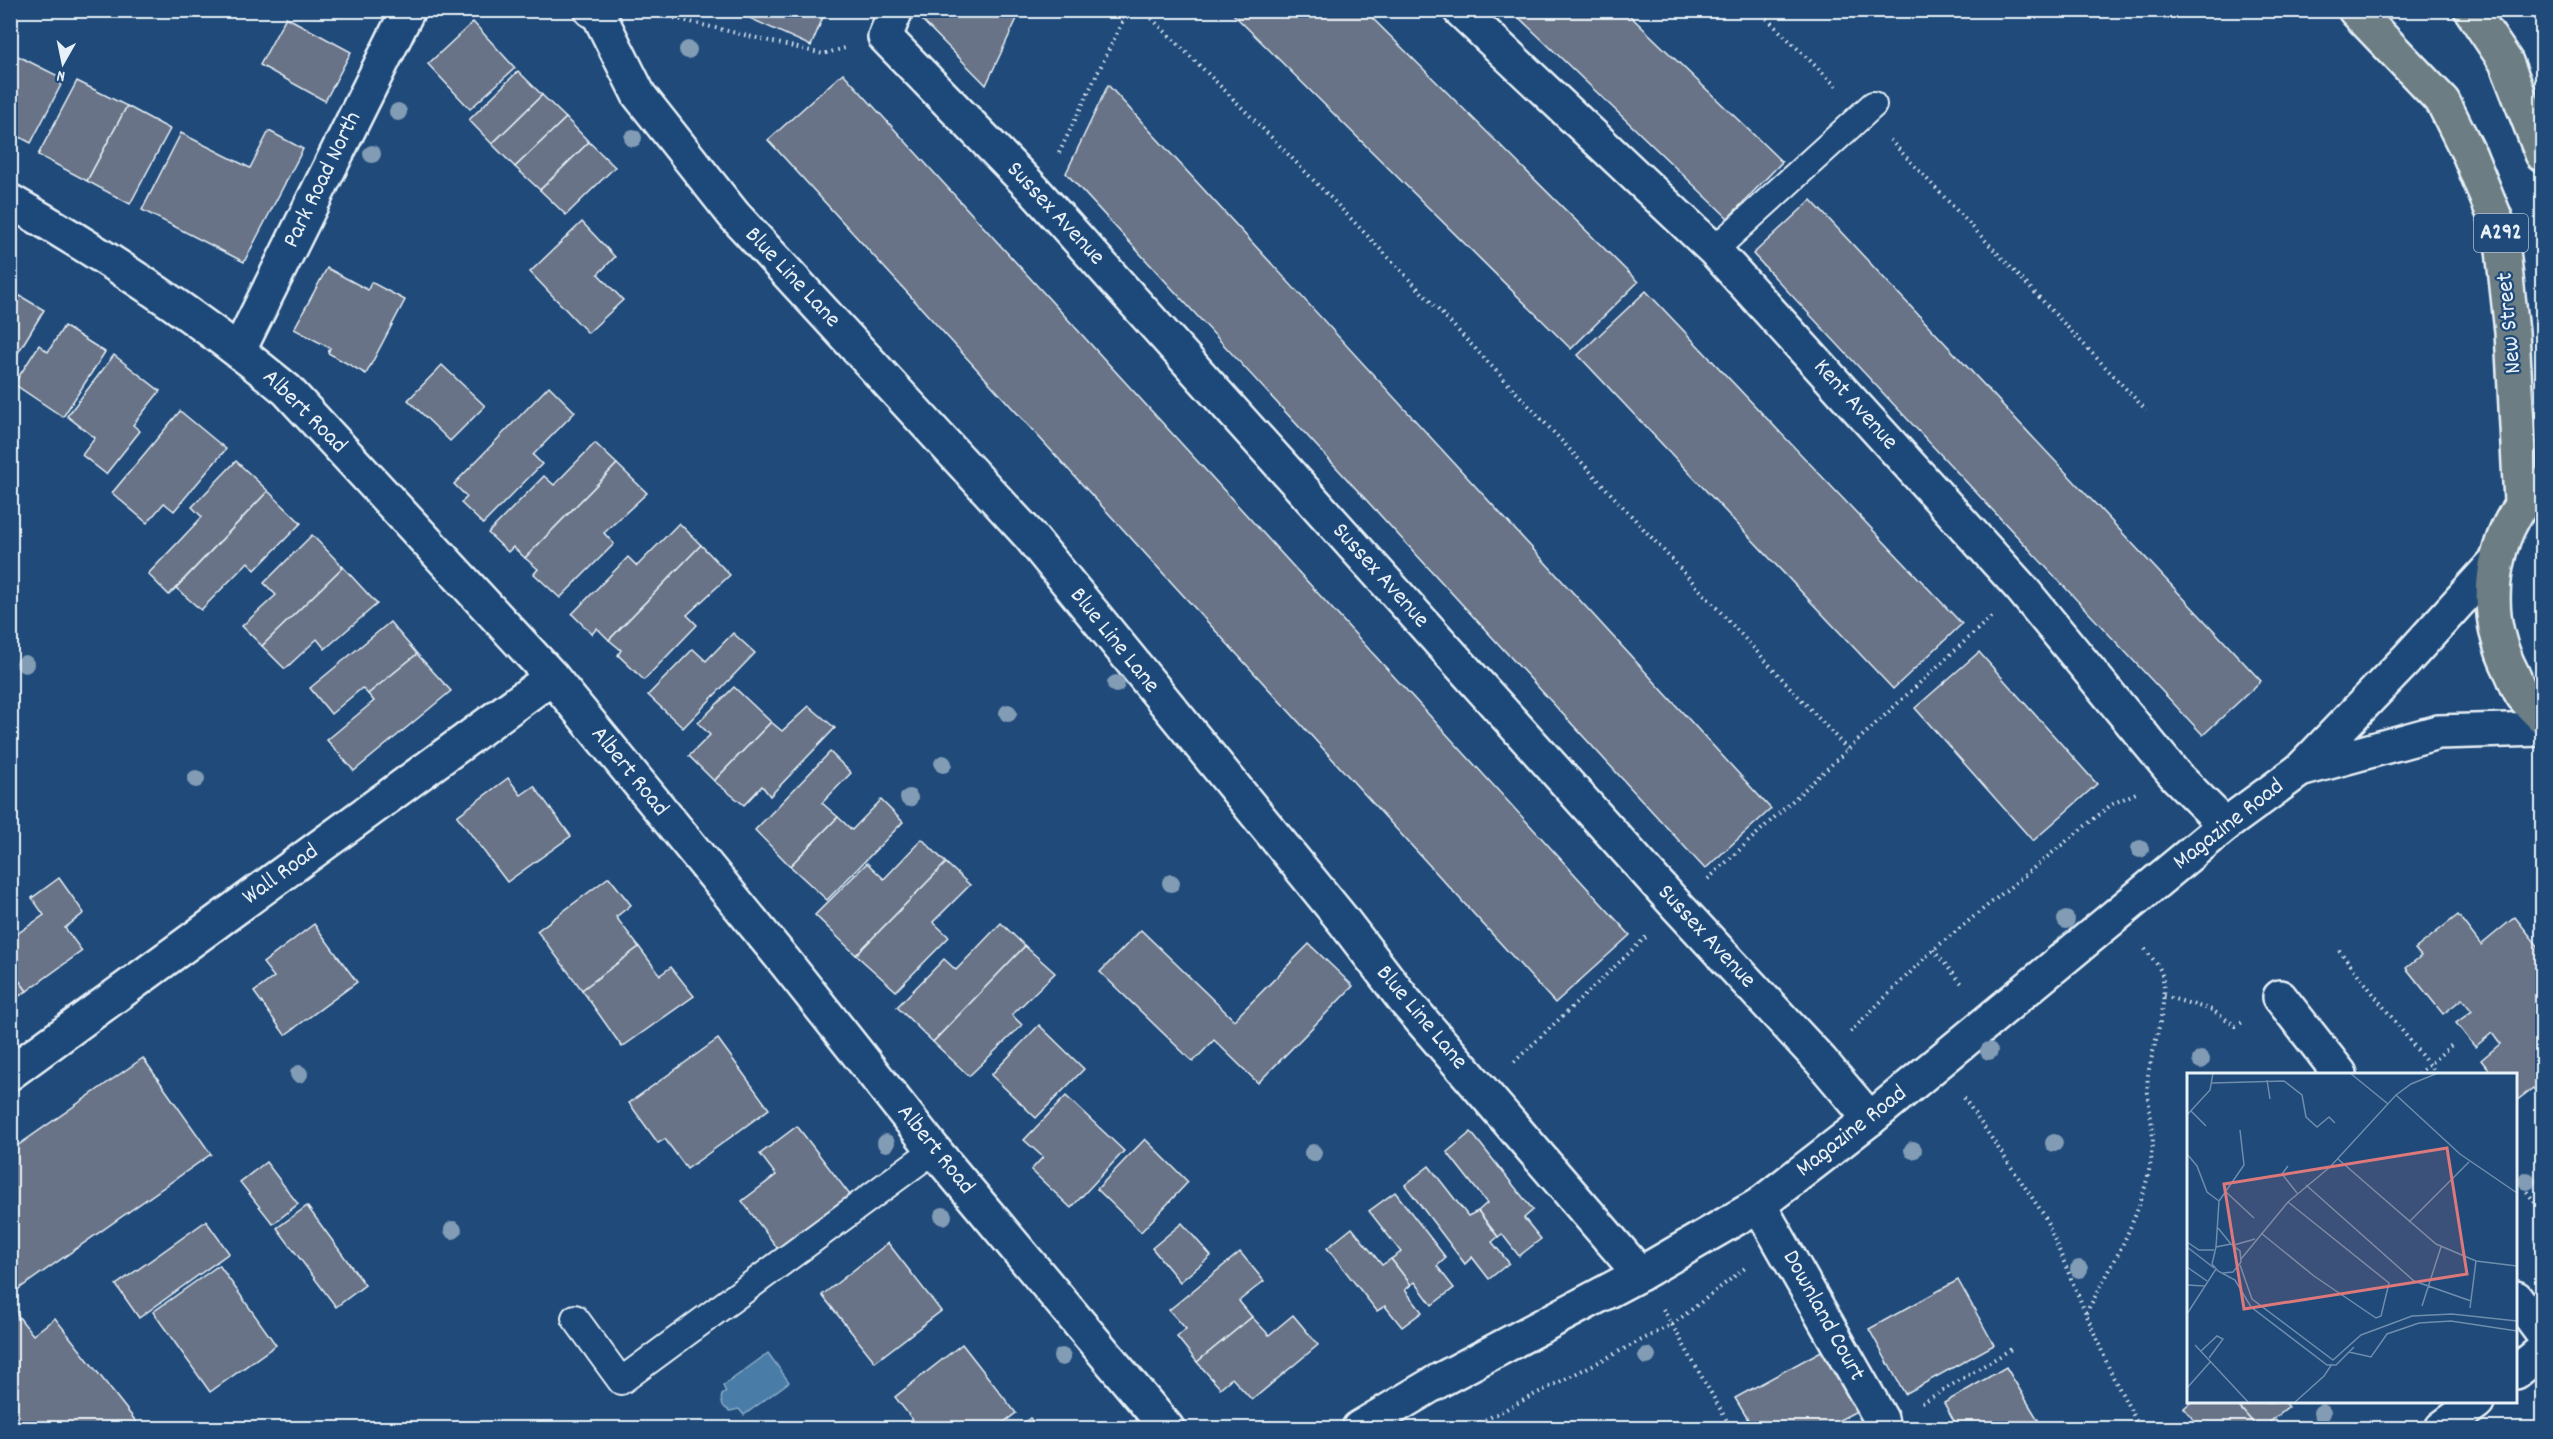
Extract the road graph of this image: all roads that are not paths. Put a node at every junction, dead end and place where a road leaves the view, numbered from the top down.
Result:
1 (408, 10) edge
2 (591, 10) edge
3 (1460, 10) edge
4 (2355, 10) edge
5 (2471, 10) edge
6 (891, 24) edge
7 (1869, 109) road end
8 (2542, 154) edge
9 (10, 201) edge
10 (1714, 250) junction
11 (239, 350) junction
12 (2532, 491) edge
13 (2496, 561) junction
14 (552, 677) junction
15 (2542, 716) edge
16 (2542, 729) edge
17 (2300, 770) junction
18 (2225, 825) junction
19 (2280, 997) road end
20 (10, 1073) edge
21 (2339, 1073) edge
22 (1870, 1119) junction
23 (934, 1150) junction
24 (1759, 1205) junction
25 (1640, 1274) junction
26 (2517, 1299) edge
27 (575, 1318) dead end
28 (2542, 1333) edge
29 (2542, 1351) edge
30 (2517, 1371) edge
31 (2474, 1403) edge
32 (1167, 1428) edge
33 (1359, 1428) edge
34 (1883, 1428) edge
35 (2442, 1428) edge

1 - 11 street, Park Road North
2 - 25 street, Blue Line Lane
3 - 10 street, Kent Avenue
4 - 12 main road, New Street / A292
5 - 8 main road
6 - 22 street, Sussex Avenue
7 - 10 lane
9 - 11 street, Albert Road
10 - 18 street, Kent Avenue
11 - 14 street, Albert Road
12 - 13 main road
13 - 15 main road
13 - 17 street, Magazine Road
14 - 20 street, Wall Road
14 - 23 street, Albert Road
16 - 17 street, Magazine Road
17 - 18 street, Magazine Road
18 - 22 street, Magazine Road
19 - 21 street
22 - 24 street, Magazine Road
23 - 27 lane
23 - 32 street, Albert Road
24 - 25 street, Magazine Road
24 - 34 street, Downland Court
25 - 33 street, Magazine Road
26 - 28 street
29 - 30 street
31 - 35 street

